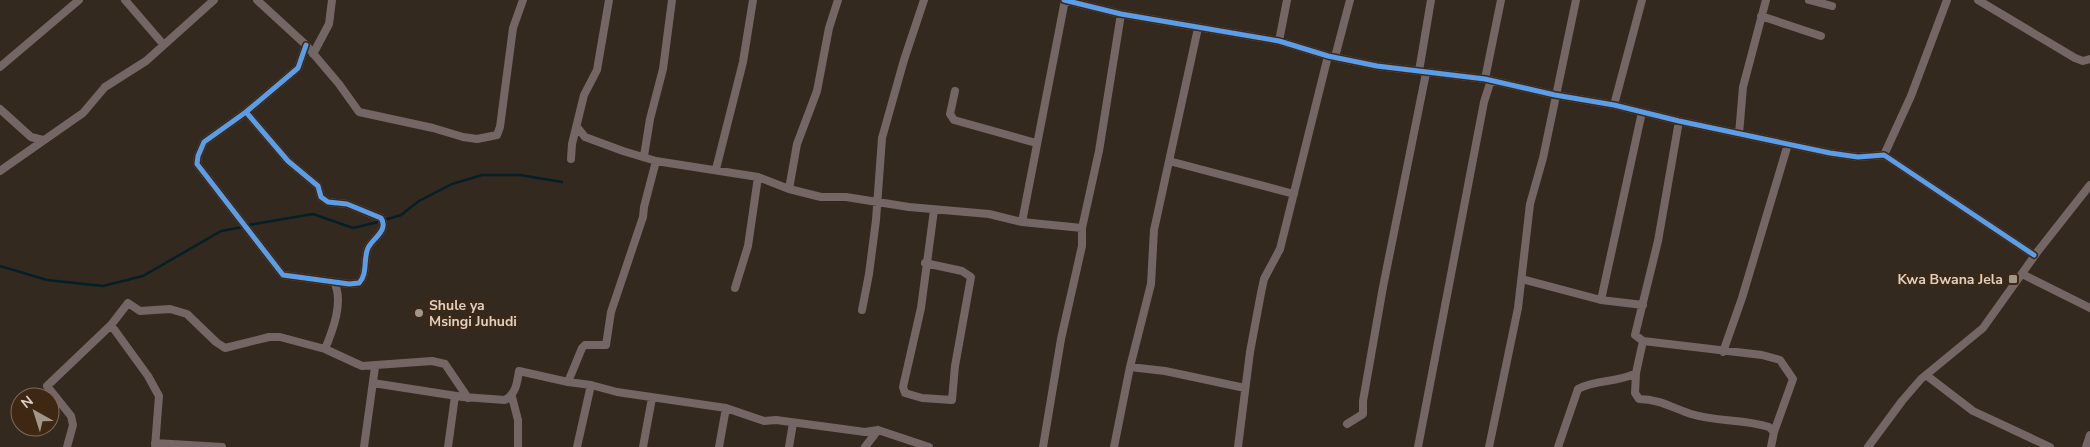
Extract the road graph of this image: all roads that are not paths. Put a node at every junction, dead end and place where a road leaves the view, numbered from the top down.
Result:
1 (79, 0) edge
2 (125, 0) edge
3 (214, 0) edge
4 (257, 0) edge
5 (332, 0) edge
6 (522, 0) edge
7 (609, 0) edge
8 (672, 0) edge
9 (753, 0) edge
10 (838, 0) edge
11 (924, 0) edge
12 (1064, 0) edge
13 (1287, 0) edge
14 (1350, 0) edge
15 (1431, 0) edge
16 (1501, 0) edge
17 (1576, 0) edge
18 (1642, 0) edge
19 (1766, 0) edge
20 (1809, 0) edge
21 (1947, 0) edge
22 (1978, 0) edge
23 (1832, 6) dead end
24 (1121, 14) junction
25 (1761, 16) junction
26 (1198, 28) junction
27 (1821, 36) dead end
28 (1280, 41) junction
29 (163, 44) junction
30 (306, 45) junction
31 (313, 54) junction
32 (1331, 56) junction
33 (2090, 59) edge
34 (0, 67) edge
35 (1423, 72) junction
36 (1488, 80) junction
37 (955, 91) dead end
38 (1555, 95) junction
39 (1614, 105) junction
40 (0, 109) edge
41 (246, 112) junction
42 (1642, 112) junction
43 (1679, 121) junction
44 (577, 127) junction
45 (1738, 134) junction
46 (42, 140) junction
47 (1036, 144) junction
48 (1788, 144) junction
49 (644, 156) junction
50 (1884, 156) junction
51 (571, 159) dead end
52 (1168, 160) junction
53 (656, 161) junction
54 (716, 169) junction
55 (0, 171) edge
56 (758, 177) junction
57 (2090, 185) edge
58 (789, 189) junction
59 (1294, 194) junction
60 (878, 203) junction
61 (934, 210) junction
62 (1022, 222) junction
63 (1082, 228) junction
64 (2034, 256) junction
65 (925, 263) junction
66 (2022, 274) junction
67 (1522, 279) junction
68 (334, 282) junction
69 (349, 284) junction
70 (735, 288) dead end
71 (339, 295) junction
72 (1601, 300) junction
73 (1643, 305) junction
74 (2090, 308) edge
75 (862, 310) dead end
76 (111, 325) junction
77 (1644, 341) junction
78 (325, 349) junction
79 (1723, 352) junction
80 (374, 367) junction
81 (1130, 367) junction
82 (1636, 373) junction
83 (1926, 375) junction
84 (568, 382) junction
85 (373, 383) junction
86 (591, 385) junction
87 (1245, 388) junction
88 (455, 396) junction
89 (512, 397) junction
90 (468, 398) junction
91 (652, 398) junction
92 (726, 408) junction
93 (793, 424) junction
94 (1347, 424) dead end
95 (878, 430) junction
96 (1774, 432) junction
97 (2090, 435) edge
98 (155, 445) edge
99 (67, 447) edge
100 (222, 447) edge
101 (364, 447) edge
102 (448, 447) edge
103 (518, 447) edge
104 (577, 447) edge
105 (643, 447) edge
106 (719, 447) edge
107 (789, 447) edge
108 (865, 447) edge
109 (929, 447) edge
110 (1043, 447) edge
111 (1114, 447) edge
112 (1238, 447) edge
113 (1418, 447) edge
114 (1489, 447) edge
115 (1558, 447) edge
116 (1771, 447) edge
117 (1868, 447) edge
118 (2050, 447) edge
119 (2086, 447) edge

1 - 34 street
2 - 29 street
3 - 29 street
4 - 30 street
5 - 31 street
6 - 31 street
7 - 44 street
8 - 49 street
9 - 54 street
10 - 58 street
11 - 60 street
12 - 24 street
12 - 47 street
13 - 28 street
14 - 32 street
15 - 35 street
16 - 36 street
17 - 38 street
18 - 39 street
19 - 25 street
20 - 23 street
21 - 50 street
22 - 33 street
24 - 26 street
24 - 63 street
25 - 27 street
25 - 45 street
26 - 28 street
26 - 52 street
28 - 32 street
29 - 46 street
30 - 31 street
30 - 41 street
32 - 35 street
32 - 59 street
35 - 36 street
35 - 94 street
36 - 38 street
36 - 113 street
37 - 47 street
38 - 39 street
38 - 67 street
39 - 42 street
40 - 46 street
41 - 68 street
41 - 69 street
42 - 43 street
42 - 72 street
43 - 45 street
43 - 73 street
44 - 49 street
44 - 51 street
45 - 48 street
46 - 55 street
47 - 62 street
48 - 50 street
48 - 79 street
49 - 53 street
50 - 64 street
52 - 59 street
52 - 81 street
53 - 54 street
53 - 84 street
54 - 56 street
56 - 58 street
56 - 70 street
57 - 64 street
58 - 60 street
59 - 87 street
60 - 61 street
60 - 75 street
61 - 62 street
61 - 65 street
62 - 63 street
63 - 110 street
64 - 66 street
65 - 65 street
66 - 74 street
66 - 83 street
67 - 72 street
67 - 114 street
68 - 69 street
68 - 71 street
69 - 71 street
71 - 78 street
72 - 73 street
73 - 77 street
76 - 78 street
76 - 98 street
76 - 99 street
77 - 79 street
77 - 82 street
78 - 80 street
79 - 96 street
80 - 85 street
80 - 90 street
81 - 87 street
81 - 111 street
82 - 96 street
82 - 115 street
83 - 117 street
83 - 118 street
84 - 86 street
84 - 89 street
85 - 88 street
85 - 101 street
86 - 91 street
86 - 104 street
87 - 112 street
88 - 90 street
88 - 102 street
89 - 90 street
89 - 103 street
91 - 92 street
91 - 105 street
92 - 93 street
92 - 106 street
93 - 95 street
93 - 107 street
95 - 108 street
95 - 109 street
96 - 116 street
97 - 119 street
98 - 100 street

